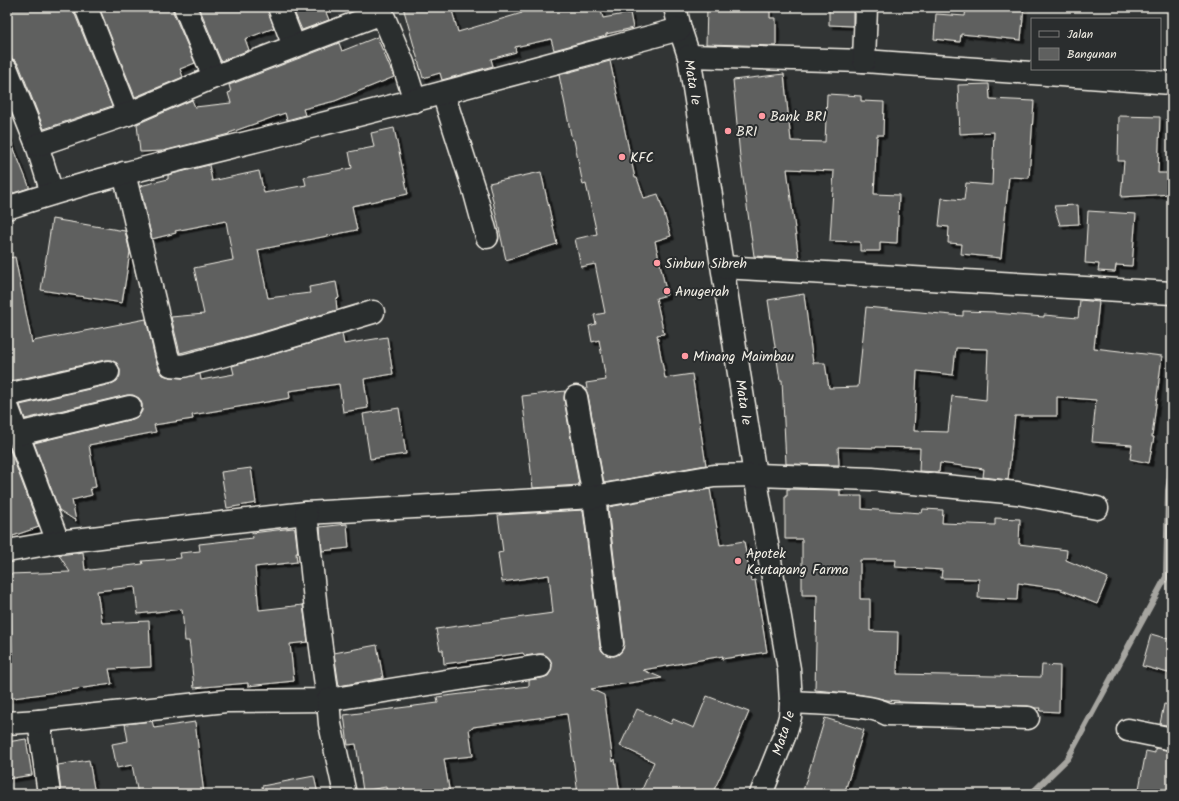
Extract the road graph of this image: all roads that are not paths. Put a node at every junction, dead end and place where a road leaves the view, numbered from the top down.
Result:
1 (86, 7) edge
2 (186, 7) edge
3 (280, 7) edge
4 (675, 7) edge
5 (866, 7) edge
6 (381, 10) edge
7 (680, 29) junction
8 (294, 46) junction
9 (689, 56) junction
10 (864, 61) junction
11 (7, 70) edge
12 (214, 77) junction
13 (1172, 83) edge
14 (443, 93) junction
15 (415, 101) junction
16 (128, 114) junction
17 (38, 146) junction
18 (124, 173) junction
19 (52, 193) junction
20 (7, 208) edge
21 (487, 237) dead end
22 (723, 267) junction
23 (1172, 293) edge
24 (373, 312) dead end
25 (108, 372) dead end
26 (7, 396) edge
27 (576, 397) dead end
28 (7, 406) edge
29 (130, 407) dead end
30 (18, 434) junction
31 (755, 475) junction
32 (594, 497) junction
33 (1097, 508) dead end
34 (306, 513) junction
35 (58, 542) junction
36 (7, 552) edge
37 (612, 644) dead end
38 (540, 666) dead end
39 (328, 700) junction
40 (791, 702) junction
41 (1028, 718) dead end
42 (38, 721) junction
43 (7, 723) edge
44 (1128, 730) dead end
45 (1172, 739) edge
46 (49, 794) edge
47 (345, 794) edge
48 (761, 794) edge

1 - 16 street
2 - 12 street
3 - 8 street
4 - 7 street, Mata Ie
5 - 10 street
6 - 8 street
6 - 15 street
7 - 9 street, Mata Ie
7 - 14 street
8 - 12 street
9 - 10 street
9 - 22 street, Mata Ie
10 - 13 street
11 - 17 street
12 - 16 street
14 - 15 street
14 - 21 street
15 - 18 street
16 - 17 street
17 - 19 street
18 - 19 street
18 - 24 street
19 - 20 street
22 - 23 street
22 - 31 street, Mata Ie
25 - 26 street
27 - 32 street
28 - 30 street
29 - 30 street
30 - 35 street
31 - 32 street
31 - 33 street
31 - 40 street, Mata Ie
32 - 34 street
32 - 37 street
34 - 35 street
34 - 39 street
35 - 36 street
38 - 39 street
39 - 42 street
39 - 47 street
40 - 41 street
40 - 48 street, Mata Ie
42 - 43 street
42 - 46 street
44 - 45 street

